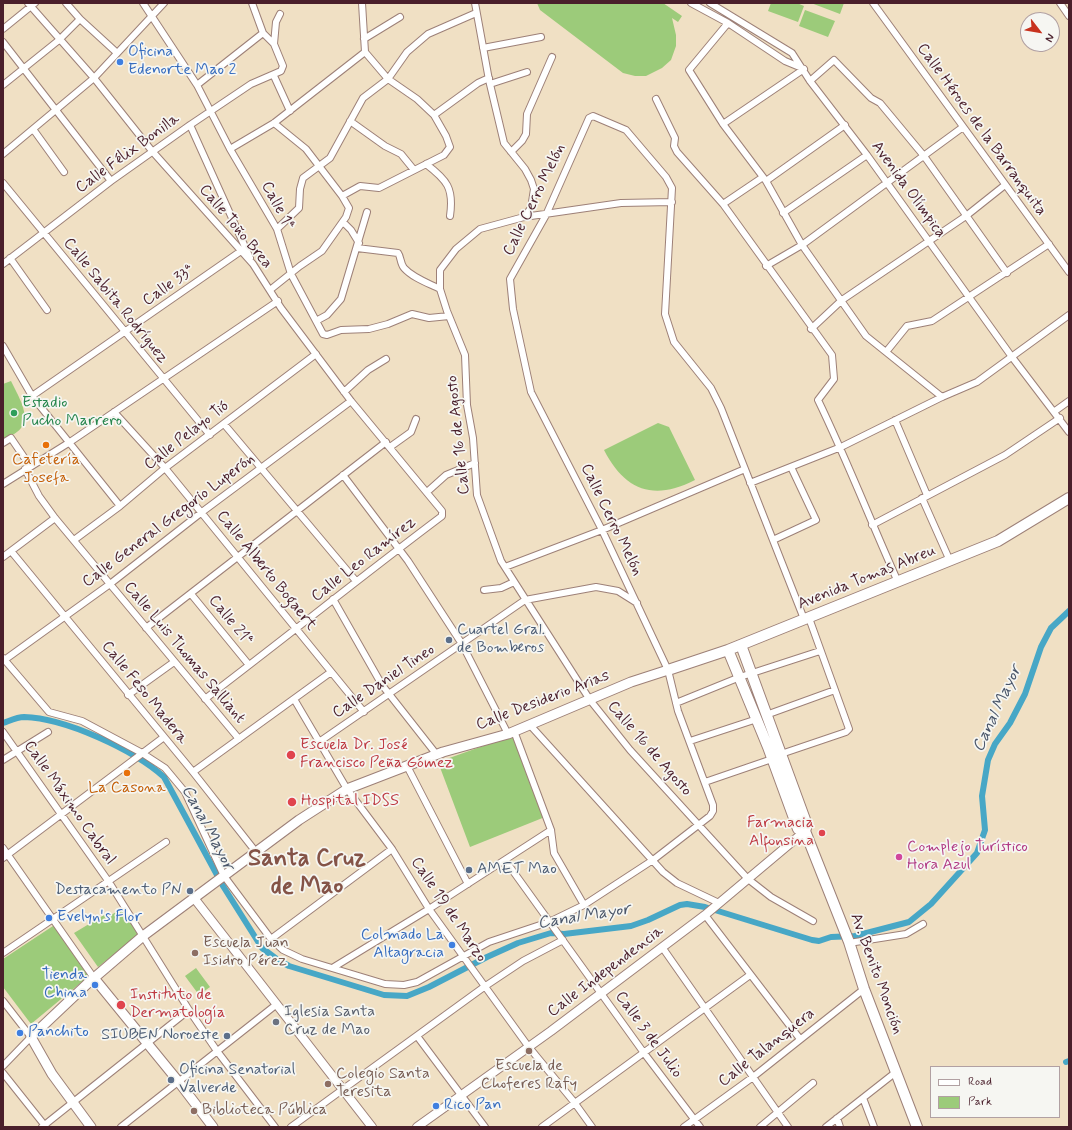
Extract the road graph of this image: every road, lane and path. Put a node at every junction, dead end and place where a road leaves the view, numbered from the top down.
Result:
1 (66, 3) edge
2 (143, 3) edge
3 (164, 3) edge
4 (252, 3) edge
5 (362, 3) edge
6 (475, 3) edge
7 (691, 3) edge
8 (710, 3) edge
9 (873, 3) edge
10 (1060, 3) edge
11 (31, 4) edge
12 (476, 13) junction
13 (151, 14) junction
14 (280, 14) dead end
15 (1069, 16) edge
16 (400, 17) dead end
17 (80, 19) junction
18 (728, 23) junction
19 (3, 29) edge
20 (263, 33) junction
21 (541, 37) dead end
22 (364, 39) junction
23 (59, 40) junction
24 (3, 42) edge
25 (274, 44) junction
26 (483, 48) junction
27 (116, 52) junction
28 (365, 52) junction
29 (552, 57) dead end
30 (23, 69) junction
31 (804, 69) junction
32 (528, 72) dead end
33 (274, 76) junction
34 (94, 78) junction
35 (388, 79) junction
36 (489, 81) junction
37 (810, 81) junction
38 (3, 86) edge
39 (197, 86) junction
40 (656, 99) dead end
41 (57, 109) junction
42 (290, 111) junction
43 (210, 112) junction
44 (434, 115) junction
45 (350, 121) junction
46 (274, 123) junction
47 (723, 124) junction
48 (190, 125) junction
49 (845, 125) junction
50 (963, 127) junction
51 (33, 129) junction
52 (230, 149) junction
53 (152, 151) junction
54 (511, 152) junction
55 (3, 154) edge
56 (867, 155) junction
57 (924, 156) junction
58 (426, 164) junction
59 (320, 165) junction
60 (414, 170) junction
61 (64, 172) dead end
62 (764, 179) junction
63 (112, 181) junction
64 (3, 183) edge
65 (887, 184) junction
66 (1006, 185) junction
67 (342, 196) junction
68 (672, 202) junction
69 (723, 204) junction
70 (367, 212) dead end
71 (783, 213) junction
72 (546, 215) junction
73 (450, 216) dead end
74 (966, 216) junction
75 (524, 217) junction
76 (343, 222) junction
77 (277, 229) junction
78 (43, 233) junction
79 (928, 241) junction
80 (1049, 244) junction
81 (802, 245) junction
82 (358, 246) junction
83 (241, 251) junction
84 (10, 258) junction
85 (3, 264) edge
86 (253, 264) junction
87 (766, 266) junction
88 (1069, 272) edge
89 (1007, 273) junction
90 (291, 274) junction
91 (440, 289) junction
92 (270, 290) junction
93 (969, 298) junction
94 (842, 300) junction
95 (278, 301) junction
96 (47, 310) dead end
97 (1069, 315) edge
98 (449, 316) junction
99 (316, 321) junction
100 (812, 329) junction
101 (126, 332) junction
102 (3, 346) edge
103 (886, 352) junction
104 (316, 354) junction
105 (1012, 357) junction
106 (386, 359) dead end
107 (162, 379) junction
108 (344, 392) junction
109 (32, 396) junction
110 (942, 397) junction
111 (351, 401) junction
112 (1069, 401) edge
113 (1055, 411) junction
114 (114, 412) junction
115 (1060, 418) junction
116 (416, 419) dead end
117 (895, 420) junction
118 (224, 424) junction
119 (1069, 432) edge
120 (210, 435) junction
121 (70, 442) junction
122 (3, 443) edge
123 (388, 445) junction
124 (841, 447) junction
125 (475, 464) junction
126 (792, 466) junction
127 (28, 467) junction
128 (165, 468) junction
129 (261, 468) junction
130 (745, 469) junction
131 (343, 475) junction
132 (750, 483) junction
133 (3, 484) edge
134 (428, 492) junction
135 (924, 496) junction
136 (1069, 498) edge
137 (120, 506) junction
138 (298, 510) junction
139 (202, 512) junction
140 (443, 514) joint
141 (55, 518) junction
142 (872, 525) junction
143 (602, 530) junction
144 (74, 540) junction
145 (773, 540) junction
146 (398, 548) junction
147 (11, 551) junction
148 (3, 557) edge
149 (238, 558) junction
150 (950, 560) junction
151 (505, 567) junction
152 (356, 581) junction
153 (514, 582) junction
154 (898, 582) junction
155 (110, 584) junction
156 (484, 590) dead end
157 (191, 594) junction
158 (333, 599) junction
159 (525, 600) junction
160 (637, 604) junction
161 (65, 616) junction
162 (807, 619) junction
163 (146, 628) junction
164 (296, 630) junction
165 (462, 644) junction
166 (741, 644) junction
167 (728, 650) junction
168 (820, 651) junction
169 (4, 660) edge
170 (174, 662) junction
171 (249, 665) junction
172 (668, 670) junction
173 (331, 672) junction
174 (750, 673) junction
175 (740, 677) junction
176 (835, 690) junction
177 (128, 695) junction
178 (390, 695) junction
179 (205, 699) junction
180 (294, 699) junction
181 (590, 700) junction
182 (676, 703) junction
183 (364, 712) junction
184 (762, 717) junction
185 (530, 725) junction
186 (3, 732) edge
187 (48, 732) dead end
188 (511, 733) junction
189 (164, 737) junction
190 (239, 739) junction
191 (690, 741) junction
192 (319, 742) junction
193 (17, 751) junction
194 (141, 754) junction
195 (437, 755) junction
196 (777, 756) junction
197 (3, 760) edge
198 (407, 766) junction
199 (193, 772) junction
200 (705, 782) junction
201 (346, 789) junction
202 (61, 815) junction
203 (699, 825) junction
204 (551, 830) junction
205 (805, 831) junction
206 (166, 842) dead end
207 (3, 848) edge
208 (392, 849) junction
209 (256, 852) junction
210 (5, 856) edge
211 (505, 860) junction
212 (653, 860) junction
213 (221, 879) junction
214 (748, 879) junction
215 (109, 882) junction
216 (468, 884) junction
217 (194, 898) junction
218 (718, 904) junction
219 (584, 905) junction
220 (430, 909) junction
221 (706, 915) junction
222 (53, 919) junction
223 (813, 921) dead end
224 (549, 922) junction
225 (923, 924) dead end
226 (143, 936) junction
227 (271, 939) junction
228 (562, 939) junction
229 (849, 943) junction
230 (662, 947) junction
231 (3, 953) edge
232 (465, 960) junction
233 (334, 967) junction
234 (750, 975) junction
235 (94, 978) junction
236 (484, 987) junction
237 (864, 989) junction
238 (602, 993) junction
239 (3, 1002) edge
240 (277, 1004) junction
241 (705, 1008) junction
242 (189, 1010) junction
243 (417, 1036) junction
244 (31, 1037) junction
245 (800, 1040) junction
246 (147, 1042) junction
247 (528, 1046) junction
248 (217, 1051) junction
249 (644, 1053) junction
250 (3, 1066) edge
251 (896, 1072) junction
252 (3, 1073) edge
253 (753, 1076) junction
254 (178, 1081) junction
255 (813, 1083) dead end
256 (343, 1090) junction
257 (460, 1094) junction
258 (864, 1098) junction
259 (73, 1102) junction
260 (574, 1102) junction
261 (778, 1113) junction
262 (837, 1118) junction
263 (694, 1120) junction
264 (914, 1125) edge
265 (44, 1126) edge
266 (91, 1127) edge
267 (121, 1127) edge
268 (213, 1127) edge
269 (275, 1127) edge
270 (291, 1127) edge
271 (372, 1127) edge
272 (417, 1127) edge
273 (485, 1127) edge
274 (542, 1127) edge
275 (592, 1127) edge
276 (684, 1127) edge
277 (700, 1127) edge
278 (760, 1127) edge
279 (788, 1127) edge
280 (826, 1127) edge
281 (840, 1127) edge
282 (874, 1127) edge

1 - 17 street
2 - 13 street, Calle 1ª
3 - 13 street
4 - 20 street
5 - 22 street
6 - 12 street
7 - 18 street
8 - 31 street, Avenida Olímpica
9 - 50 street, Calle Héroes de la Barranquita
10 - 15 street
11 - 19 street
11 - 23 street, Calle Toño Brea
12 - 26 street
12 - 35 street
13 - 27 street
13 - 39 street, Calle 1ª
14 - 25 street
16 - 22 street
17 - 23 street
17 - 27 street
18 - 31 street
18 - 47 street
20 - 25 street
20 - 39 street
21 - 26 street
22 - 28 street
23 - 30 street
23 - 34 street, Calle Toño Brea
24 - 30 street
25 - 33 street
26 - 36 street
27 - 34 street
28 - 35 street
28 - 42 street
29 - 54 street
30 - 38 street
30 - 41 street
31 - 37 street, Avenida Olímpica
31 - 47 street
32 - 36 street
33 - 42 street
33 - 43 street, Calle Félix Bonilla
34 - 41 street
34 - 53 street, Calle Toño Brea
35 - 44 street
35 - 45 street
36 - 44 street
36 - 54 street
37 - 49 street, Avenida Olímpica
37 - 57 street
39 - 43 street, Calle 1ª
40 - 69 street
41 - 51 street
41 - 63 street
42 - 46 street
43 - 48 street, Calle Félix Bonilla
43 - 52 street, Calle 1ª
44 - 58 street
45 - 59 street
45 - 60 street
46 - 52 street
46 - 59 street
47 - 62 street
48 - 53 street, Calle Félix Bonilla
48 - 86 street
49 - 56 street, Avenida Olímpica
49 - 62 street
50 - 57 street
50 - 66 street, Calle Héroes de la Barranquita
51 - 55 street
51 - 61 street
52 - 77 street, Calle 1ª
53 - 63 street, Calle Félix Bonilla
53 - 83 street, Calle Toño Brea
54 - 75 street
56 - 65 street, Avenida Olímpica
56 - 71 street
57 - 65 street
57 - 74 street
58 - 60 street
58 - 73 street
59 - 67 street
59 - 77 street
60 - 67 street
62 - 69 street
62 - 71 street
63 - 78 street, Calle Félix Bonilla
64 - 78 street, Calle Sabita Rodríguez
65 - 79 street, Avenida Olímpica
65 - 81 street
66 - 74 street
66 - 80 street, Calle Héroes de la Barranquita
67 - 76 street
68 - 72 street, Calle 16 de Agosto
68 - 72 street, Calle Cerro Melón
68 - 130 street, Calle Cerro Melón
69 - 87 street
70 - 82 street
71 - 81 street
72 - 75 street, Calle 16 de Agosto
72 - 143 street, Calle Cerro Melón
74 - 79 street
74 - 89 street
75 - 91 street, Calle 16 de Agosto
76 - 82 street
76 - 90 street
77 - 90 street, Calle 1ª
78 - 84 street, Calle Félix Bonilla
78 - 101 street, Calle Sabita Rodríguez
79 - 93 street, Avenida Olímpica
79 - 94 street
80 - 88 street, Calle Héroes de la Barranquita
80 - 89 street
81 - 87 street
81 - 94 street
82 - 91 street
82 - 99 street
83 - 86 street, Calle Toño Brea
83 - 101 street, Calle 33ª
84 - 85 street, Calle Félix Bonilla
84 - 96 street
86 - 92 street, Calle Toño Brea
87 - 100 street
89 - 93 street
90 - 92 street
90 - 99 street, Calle 1ª
91 - 98 street, Calle 16 de Agosto
92 - 95 street, Calle Toño Brea
93 - 103 street
93 - 105 street, Avenida Olímpica
94 - 100 street
94 - 103 street
95 - 104 street, Calle Toño Brea
95 - 107 street
97 - 105 street
98 - 99 street, Calle 1ª
98 - 125 street, Calle 16 de Agosto
100 - 124 street
101 - 107 street, Calle Sabita Rodríguez
101 - 109 street, Calle 33ª
102 - 109 street
103 - 110 street
104 - 108 street, Calle Toño Brea
104 - 118 street, Calle Pelayo Tió
105 - 110 street
105 - 113 street, Avenida Olímpica
106 - 108 street
107 - 114 street
107 - 120 street, Calle Sabita Rodríguez
108 - 111 street, Calle Toño Brea
109 - 121 street
110 - 117 street
111 - 123 street, Calle Toño Brea
111 - 129 street, Calle General Gregorio Luperón
112 - 113 street
113 - 115 street, Avenida Olímpica
114 - 121 street
114 - 128 street, Calle Alberto Bogaert
115 - 119 street, Avenida Olímpica
115 - 135 street
116 - 123 street
117 - 124 street
117 - 135 street
118 - 120 street, Calle Pelayo Tió
118 - 129 street
120 - 128 street, Calle Pelayo Tió
121 - 127 street
121 - 137 street
122 - 127 street, Calle Luis Thomas Salliant
123 - 131 street
123 - 134 street, Calle Toño Brea
124 - 126 street
124 - 142 street
125 - 134 street
125 - 151 street, Calle 16 de Agosto
126 - 132 street
126 - 145 street
127 - 133 street
127 - 141 street, Calle Luis Thomas Salliant
128 - 137 street, Calle Pelayo Tió
128 - 139 street, Calle Alberto Bogaert
129 - 138 street
129 - 139 street, Calle General Gregorio Luperón
130 - 132 street, Calle Cerro Melón
130 - 143 street
131 - 138 street
131 - 146 street
132 - 145 street, Calle Cerro Melón
134 - 140 street, Calle Toño Brea
135 - 142 street
135 - 150 street
136 - 150 main road, Avenida Tomas Abreu
137 - 144 street, Calle Pelayo Tió
138 - 149 street
138 - 152 street
139 - 149 street, Calle Alberto Bogaert
139 - 155 street, Calle General Gregorio Luperón
140 - 146 street, Calle Leo Ramírez
141 - 144 street, Calle Luis Thomas Salliant
141 - 147 street
142 - 154 street
143 - 151 street
143 - 160 street, Calle Cerro Melón
144 - 155 street, Calle Luis Thomas Salliant
145 - 162 street, Calle Cerro Melón
146 - 152 street, Calle Leo Ramírez
146 - 165 street
147 - 148 street
147 - 161 street, Calle Feso Madera
149 - 157 street
149 - 164 street, Calle Alberto Bogaert
150 - 154 main road, Avenida Tomas Abreu
151 - 153 street, Calle 16 de Agosto
152 - 158 street, Calle Leo Ramírez
153 - 156 street
153 - 159 street, Calle 16 de Agosto
154 - 162 main road, Avenida Tomas Abreu
155 - 161 street, Calle General Gregorio Luperón
155 - 163 street, Calle Luis Thomas Salliant
157 - 163 street
157 - 171 street, Calle 21ª
158 - 164 street, Calle Leo Ramírez
158 - 178 street
159 - 160 street, Calle Daniel Tineo
159 - 165 street, Calle Daniel Tineo
159 - 181 street, Calle 16 de Agosto
160 - 172 street, Calle Cerro Melón
161 - 169 street, Calle General Gregorio Luperón
161 - 177 street, Calle Feso Madera
162 - 166 main road, Avenida Tomas Abreu
162 - 168 street, Calle Cerro Melón
163 - 170 street, Calle Luis Thomas Salliant
164 - 171 street, Calle Leo Ramírez
164 - 173 street, Calle Alberto Bogaert
165 - 178 street, Calle Daniel Tineo
165 - 188 street
166 - 167 main road, Avenida Tomas Abreu
166 - 174 main road, Av. Benito Monción
167 - 172 main road, Avenida Tomas Abreu
167 - 175 main road, Av. Benito Monción
168 - 174 street
168 - 176 street, Calle Cerro Melón
169 - 194 street
170 - 177 street
170 - 179 street, Calle Luis Thomas Salliant
171 - 179 street, Calle Leo Ramírez
172 - 181 main road, Calle Desiderio Arias
172 - 182 street, Calle Cerro Melón
173 - 180 street
173 - 183 street, Calle Alberto Bogaert
174 - 175 street
174 - 184 main road, Av. Benito Monción
175 - 182 street
175 - 184 main road, Av. Benito Monción
176 - 184 street
176 - 196 street, Calle Cerro Melón
177 - 189 street, Calle Feso Madera
178 - 183 street, Calle Daniel Tineo
178 - 195 street
179 - 190 street, Calle Luis Thomas Salliant
180 - 190 street
180 - 192 street, Calle 19 de Marzo
181 - 185 main road, Calle Desiderio Arias
181 - 203 street, Calle 16 de Agosto
182 - 191 street, Calle Cerro Melón
183 - 192 street, Calle Daniel Tineo
184 - 191 street
184 - 196 main road, Av. Benito Monción
185 - 188 main road, Calle Desiderio Arias
185 - 212 street
186 - 193 street, Calle Máximo Cabral
187 - 193 street
188 - 195 main road, Calle Desiderio Arias
188 - 204 street
189 - 194 street
189 - 199 street, Calle Feso Madera
190 - 199 street
191 - 200 street, Calle Cerro Melón
192 - 201 street, Calle 19 de Marzo
193 - 197 street
193 - 202 street, Calle Máximo Cabral
194 - 202 street
194 - 213 street
195 - 198 main road, Calle Desiderio Arias
196 - 200 street
196 - 205 main road, Av. Benito Monción
198 - 201 main road, Calle Desiderio Arias
198 - 216 street
199 - 209 street, Calle Feso Madera
200 - 203 street, Calle Cerro Melón
201 - 208 street, Calle 19 de Marzo
201 - 209 main road, Calle Desiderio Arias
202 - 210 street
202 - 215 street, Calle Máximo Cabral
203 - 212 street
203 - 214 street, Calle 16 de Agosto
204 - 211 street
204 - 219 street
205 - 214 street, Calle Independencia
205 - 229 main road, Av. Benito Monción
206 - 215 street
207 - 210 street
208 - 220 street, Calle 19 de Marzo
208 - 227 street
209 - 213 main road, Calle Desiderio Arias
210 - 222 street
211 - 216 street
211 - 224 street, Calle 3 de Julio
212 - 218 street
212 - 219 street
213 - 217 main road, Calle Desiderio Arias
213 - 227 street
214 - 218 street, Calle Independencia
214 - 223 street, Calle 16 de Agosto
215 - 222 street
215 - 226 street, Calle Máximo Cabral
216 - 220 street
217 - 226 main road, Calle Desiderio Arias
217 - 240 street
218 - 221 street, Calle Independencia
219 - 224 street
220 - 232 street, Calle 19 de Marzo
220 - 233 street
221 - 230 street, Calle Independencia
221 - 234 street
222 - 231 street
222 - 235 street
224 - 228 street, Calle 3 de Julio
224 - 232 street
225 - 229 street
226 - 235 main road, Calle Desiderio Arias
226 - 242 street, Calle Máximo Cabral
227 - 233 street
228 - 236 street
228 - 238 street, Calle 3 de Julio
229 - 237 main road, Av. Benito Monción
230 - 238 street, Calle Independencia
230 - 241 street
232 - 233 street
232 - 236 street, Calle 19 de Marzo
234 - 241 street
234 - 245 street
235 - 244 main road, Calle Desiderio Arias
235 - 246 main road
236 - 243 street
236 - 247 street, Calle 19 de Marzo
237 - 245 street, Calle Talanquera
237 - 251 main road, Av. Benito Monción
238 - 247 street, Calle Independencia
238 - 249 street, Calle 3 de Julio
239 - 244 street
240 - 248 street
240 - 256 street
241 - 249 street
241 - 253 street
242 - 246 street
242 - 248 street, Calle Máximo Cabral
243 - 256 street
243 - 257 street
244 - 250 street
244 - 259 main road
245 - 253 street, Calle Talanquera
246 - 254 main road
246 - 259 street
247 - 257 street, Calle Independencia
247 - 260 street, Calle 19 de Marzo
248 - 254 street
248 - 269 street, Calle Máximo Cabral
249 - 260 street
249 - 263 street, Calle 3 de Julio
251 - 258 street
251 - 264 main road, Av. Benito Monción
252 - 265 street
253 - 261 street
253 - 263 street, Calle Talanquera
254 - 267 street
254 - 268 main road
255 - 261 street
256 - 270 street
256 - 271 street
257 - 272 street, Calle Independencia
257 - 273 street
258 - 262 street
258 - 282 street
259 - 265 street
259 - 266 main road
260 - 274 street
260 - 275 street, Calle 19 de Marzo
261 - 278 street
261 - 279 street
262 - 280 street
262 - 281 street
263 - 276 street, Calle Talanquera
263 - 277 street, Calle 3 de Julio

